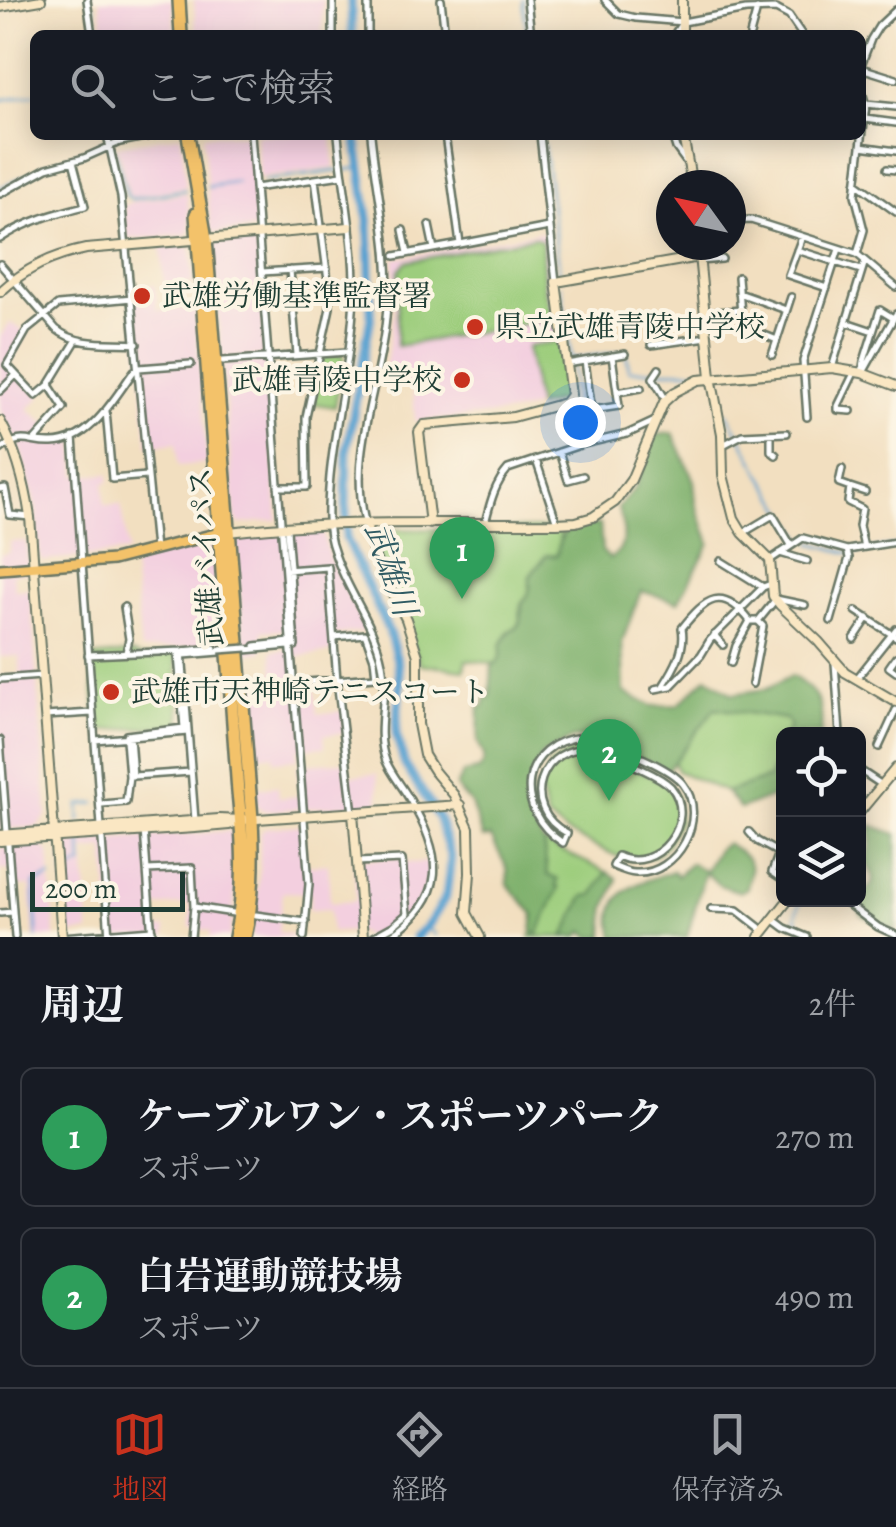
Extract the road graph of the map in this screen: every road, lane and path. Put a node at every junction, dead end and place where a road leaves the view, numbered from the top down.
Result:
1 (41, 0) edge
2 (86, 0) edge
3 (179, 0) edge
4 (333, 0) edge
5 (368, 0) edge
6 (441, 0) edge
7 (526, 0) edge
8 (605, 0) edge
9 (682, 0) edge
10 (0, 7) edge
11 (757, 9) junction
12 (896, 10) edge
13 (683, 22) junction
14 (91, 30) edge
15 (181, 30) edge
16 (333, 30) edge
17 (368, 30) edge
18 (444, 30) edge
19 (529, 30) edge
20 (677, 30) edge
21 (682, 30) edge
22 (751, 30) edge
23 (799, 30) edge
24 (866, 52) edge
25 (866, 68) edge
26 (896, 79) edge
27 (866, 104) edge
28 (896, 107) edge
29 (866, 119) edge
30 (896, 123) edge
31 (107, 140) edge
32 (133, 140) edge
33 (189, 140) edge
34 (251, 140) edge
35 (338, 140) edge
36 (373, 140) edge
37 (446, 140) edge
38 (541, 140) edge
39 (674, 140) edge
40 (684, 140) edge
41 (862, 140) edge
42 (108, 146) junction
43 (861, 146) junction
44 (896, 151) edge
45 (73, 161) junction
46 (688, 163) junction
47 (887, 168) dead end
48 (689, 170) edge
49 (896, 170) edge
50 (342, 175) junction
51 (315, 179) junction
52 (856, 184) junction
53 (256, 188) junction
54 (1, 191) edge
55 (896, 212) edge
56 (746, 220) edge
57 (429, 226) dead end
58 (349, 227) junction
59 (549, 227) junction
60 (323, 230) junction
61 (403, 230) dead end
62 (259, 234) junction
63 (802, 236) junction
64 (0, 239) edge
65 (202, 239) junction
66 (460, 244) junction
67 (126, 245) junction
68 (434, 248) junction
69 (839, 248) junction
70 (797, 250) junction
71 (408, 253) junction
72 (856, 254) junction
73 (395, 256) dead end
74 (693, 260) edge
75 (699, 260) edge
76 (866, 260) junction
77 (835, 262) junction
78 (0, 264) edge
79 (327, 268) junction
80 (290, 270) junction
81 (861, 271) junction
82 (262, 272) junction
83 (738, 277) dead end
84 (13, 280) junction
85 (556, 282) junction
86 (896, 287) edge
87 (827, 288) junction
88 (0, 292) edge
89 (739, 292) junction
90 (791, 297) dead end
91 (132, 298) junction
92 (741, 310) junction
93 (786, 310) junction
94 (704, 313) junction
95 (44, 316) junction
96 (895, 316) edge
97 (846, 322) junction
98 (873, 331) junction
99 (707, 336) junction
100 (776, 340) junction
101 (76, 341) junction
102 (137, 344) junction
103 (651, 346) dead end
104 (347, 352) junction
105 (320, 354) junction
106 (625, 354) dead end
107 (296, 355) junction
108 (772, 355) dead end
109 (612, 356) junction
110 (269, 358) junction
111 (223, 361) dead end
112 (585, 361) junction
113 (570, 363) junction
114 (191, 364) dead end
115 (139, 368) junction
116 (832, 368) junction
117 (804, 370) junction
118 (658, 371) dead end
119 (859, 372) junction
120 (16, 375) junction
121 (711, 377) junction
122 (49, 386) junction
123 (896, 386) edge
124 (641, 388) dead end
125 (0, 391) edge
126 (617, 392) junction
127 (569, 400) junction
128 (666, 400) junction
129 (106, 408) junction
130 (592, 410) junction
131 (851, 411) dead end
132 (806, 417) dead end
133 (655, 420) junction
134 (0, 421) edge
135 (787, 433) dead end
136 (771, 434) junction
137 (73, 437) junction
138 (34, 440) junction
139 (596, 441) junction
140 (12, 442) junction
141 (580, 445) junction
142 (723, 445) junction
143 (0, 450) edge
144 (559, 452) junction
145 (776, 456) dead end
146 (536, 460) junction
147 (842, 468) dead end
148 (147, 476) junction
149 (583, 476) dead end
150 (850, 486) junction
151 (278, 488) junction
152 (0, 489) edge
153 (865, 492) dead end
154 (30, 517) junction
155 (557, 523) junction
156 (329, 524) junction
157 (430, 524) junction
158 (485, 524) junction
159 (364, 525) junction
160 (284, 528) junction
161 (225, 532) junction
162 (744, 533) junction
163 (896, 542) edge
164 (791, 545) junction
165 (864, 548) junction
166 (155, 550) junction
167 (847, 550) junction
168 (780, 553) junction
169 (770, 560) junction
170 (721, 561) dead end
171 (807, 561) dead end
172 (82, 562) junction
173 (34, 567) junction
174 (0, 569) edge
175 (289, 570) junction
176 (767, 585) junction
177 (776, 599) junction
178 (805, 605) dead end
179 (124, 607) dead end
180 (742, 610) junction
181 (856, 611) dead end
182 (868, 618) junction
183 (831, 620) dead end
184 (754, 621) junction
185 (895, 633) edge
186 (714, 636) junction
187 (334, 637) junction
188 (854, 639) dead end
189 (291, 645) junction
190 (723, 645) dead end
191 (126, 652) junction
192 (88, 654) junction
193 (182, 654) junction
194 (896, 656) edge
195 (731, 663) dead end
196 (835, 663) junction
197 (896, 672) edge
198 (42, 676) junction
199 (0, 678) edge
200 (856, 679) junction
201 (337, 680) junction
202 (293, 683) junction
203 (752, 684) dead end
204 (896, 702) edge
205 (896, 710) edge
206 (93, 713) junction
207 (46, 716) junction
208 (840, 727) edge
209 (188, 732) junction
210 (127, 737) junction
211 (0, 740) edge
212 (95, 740) junction
213 (879, 746) dead end
214 (896, 768) edge
215 (192, 772) junction
216 (866, 774) edge
217 (2, 778) edge
218 (882, 785) junction
219 (102, 804) dead end
220 (866, 804) edge
221 (456, 805) junction
222 (417, 808) junction
223 (353, 813) junction
224 (304, 816) junction
225 (247, 820) junction
226 (195, 824) junction
227 (144, 828) junction
228 (101, 831) junction
229 (749, 832) dead end
230 (567, 833) joint
231 (54, 834) junction
232 (4, 838) edge
233 (776, 851) edge
234 (357, 862) junction
235 (147, 870) junction
236 (194, 907) junction
237 (783, 907) edge
238 (851, 907) edge
239 (13, 912) junction
240 (0, 913) edge
241 (240, 914) junction
242 (256, 916) dead end
243 (713, 918) dead end
244 (773, 919) junction
245 (306, 922) junction
246 (152, 934) edge
247 (380, 934) junction
248 (762, 934) edge
249 (109, 935) edge
250 (804, 935) edge
251 (896, 936) edge
252 (14, 937) edge
253 (62, 937) edge
254 (191, 937) edge
255 (235, 937) edge
256 (245, 937) edge
257 (304, 937) edge
258 (363, 937) edge
259 (373, 937) edge
260 (480, 937) edge

1 - 10 street
2 - 14 street
3 - 15 highway
4 - 16 street
5 - 17 street
6 - 18 street
7 - 19 street
8 - 13 street
9 - 13 street
11 - 13 street
11 - 22 street
11 - 23 street
12 - 24 street
13 - 20 street
13 - 21 street
25 - 26 street
27 - 28 street
29 - 30 street
31 - 42 street
32 - 42 street
33 - 65 highway, 武雄バイパス
34 - 53 street
35 - 50 street
36 - 159 street
37 - 66 street
38 - 59 street
39 - 46 street
40 - 46 street
41 - 43 street
42 - 45 street
42 - 67 street
43 - 44 street
43 - 52 street
45 - 54 street
45 - 64 street
46 - 48 street
47 - 49 street
50 - 51 street
50 - 58 street
51 - 53 street
51 - 60 street
52 - 55 street
52 - 72 street
53 - 62 street
56 - 63 street
57 - 68 street
58 - 60 street
58 - 104 street
59 - 66 street
59 - 85 street
60 - 62 street
60 - 79 street
61 - 71 street
62 - 65 street
62 - 82 street
63 - 69 street
63 - 70 street
65 - 67 street
65 - 161 highway, 武雄バイパス
66 - 68 street
67 - 84 street
67 - 91 street
68 - 71 street
69 - 72 street
69 - 77 street
70 - 77 street
70 - 87 street
71 - 73 street
72 - 76 street
74 - 85 street
75 - 94 street
76 - 81 street
76 - 86 street
77 - 81 street
77 - 87 street
78 - 84 street
79 - 80 street
79 - 105 street
80 - 82 street
80 - 107 street
81 - 97 street
82 - 110 street
83 - 89 street
84 - 88 street
84 - 95 street
85 - 113 street
87 - 117 street
89 - 92 street
89 - 93 street
90 - 93 street
91 - 95 street
91 - 102 street
92 - 94 street
92 - 100 street
93 - 100 street
94 - 99 street
95 - 101 street
95 - 120 street
96 - 98 street
96 - 119 street
97 - 98 street
97 - 116 street
98 - 119 street
99 - 103 street
99 - 121 street
100 - 108 street
101 - 102 street
101 - 122 street
102 - 115 street
104 - 105 street
104 - 156 street
105 - 107 street
105 - 151 street
106 - 109 street
107 - 110 street
109 - 112 street
109 - 126 street
110 - 111 street
110 - 151 street
112 - 113 street
112 - 130 street
113 - 127 street
114 - 115 street
115 - 129 street
115 - 148 street
116 - 117 street
116 - 119 street
117 - 121 street
117 - 132 street
118 - 128 street
119 - 123 street
119 - 131 street
120 - 122 street
120 - 125 street
121 - 128 street
121 - 142 street
122 - 138 street
124 - 126 street
126 - 130 street
127 - 141 street
127 - 157 street
128 - 133 street
129 - 137 street
129 - 148 street
130 - 139 street
133 - 139 street
133 - 155 street
134 - 140 street
135 - 136 street
136 - 142 street
136 - 145 street
137 - 138 street
137 - 172 street
138 - 140 street
139 - 141 street
140 - 143 street
140 - 154 street
141 - 144 street
142 - 162 street
144 - 146 street
144 - 149 street
146 - 155 street
146 - 158 street
147 - 150 street
148 - 166 street
150 - 153 street
150 - 165 street
151 - 160 street
152 - 154 street
154 - 173 street
155 - 158 street
156 - 159 street
156 - 160 street
156 - 222 street
157 - 158 street
157 - 159 street
159 - 221 street
160 - 161 street
160 - 175 street
161 - 166 main road
161 - 225 highway, 武雄バイパス
162 - 164 street
162 - 169 street
163 - 165 street
164 - 167 street
164 - 168 street
165 - 167 street
166 - 172 main road
167 - 183 street
168 - 169 street
168 - 171 street
169 - 176 street
170 - 176 street
172 - 173 main road
172 - 192 street
173 - 174 main road
173 - 198 street
175 - 187 street
175 - 189 street
176 - 177 street
176 - 180 street
177 - 178 street
177 - 184 street
177 - 196 street
179 - 191 street
180 - 184 street
180 - 186 street
180 - 186 street
181 - 182 street
182 - 185 street
182 - 188 street
184 - 195 street
184 - 203 street
185 - 200 street
186 - 190 street
187 - 201 street
187 - 201 street
189 - 193 street, bridge
189 - 202 street
191 - 192 street
191 - 193 street
192 - 206 street
193 - 209 street
193 - 210 street
194 - 197 street
196 - 200 street
196 - 208 street
198 - 199 street
198 - 207 street
200 - 204 street
201 - 202 street
201 - 223 street
202 - 224 street
205 - 213 street
206 - 207 street
206 - 212 street
207 - 231 street
209 - 210 street
209 - 215 street
210 - 212 street
210 - 215 street
210 - 219 street
211 - 217 street
212 - 228 street
214 - 218 street
215 - 226 street
216 - 218 street
217 - 232 street
218 - 220 street
221 - 222 street
221 - 260 street
222 - 223 street
222 - 247 street
223 - 224 street
223 - 234 street
224 - 225 street
224 - 245 street
225 - 226 street
225 - 241 highway, 武雄バイパス
225 - 256 highway, 武雄バイパス
226 - 227 street
227 - 228 street
227 - 235 street
228 - 231 street
228 - 249 street
229 - 233 street
230 - 230 street
231 - 232 street
231 - 253 street
232 - 239 street
234 - 247 street
234 - 258 street
235 - 236 street
235 - 246 street
236 - 241 street
236 - 254 street
237 - 244 street
238 - 251 street
239 - 240 street
239 - 252 street
241 - 255 highway, 武雄バイパス
242 - 245 street
243 - 248 street
244 - 248 street
244 - 250 street
245 - 257 street
246 - 249 street
247 - 259 street
249 - 253 street

